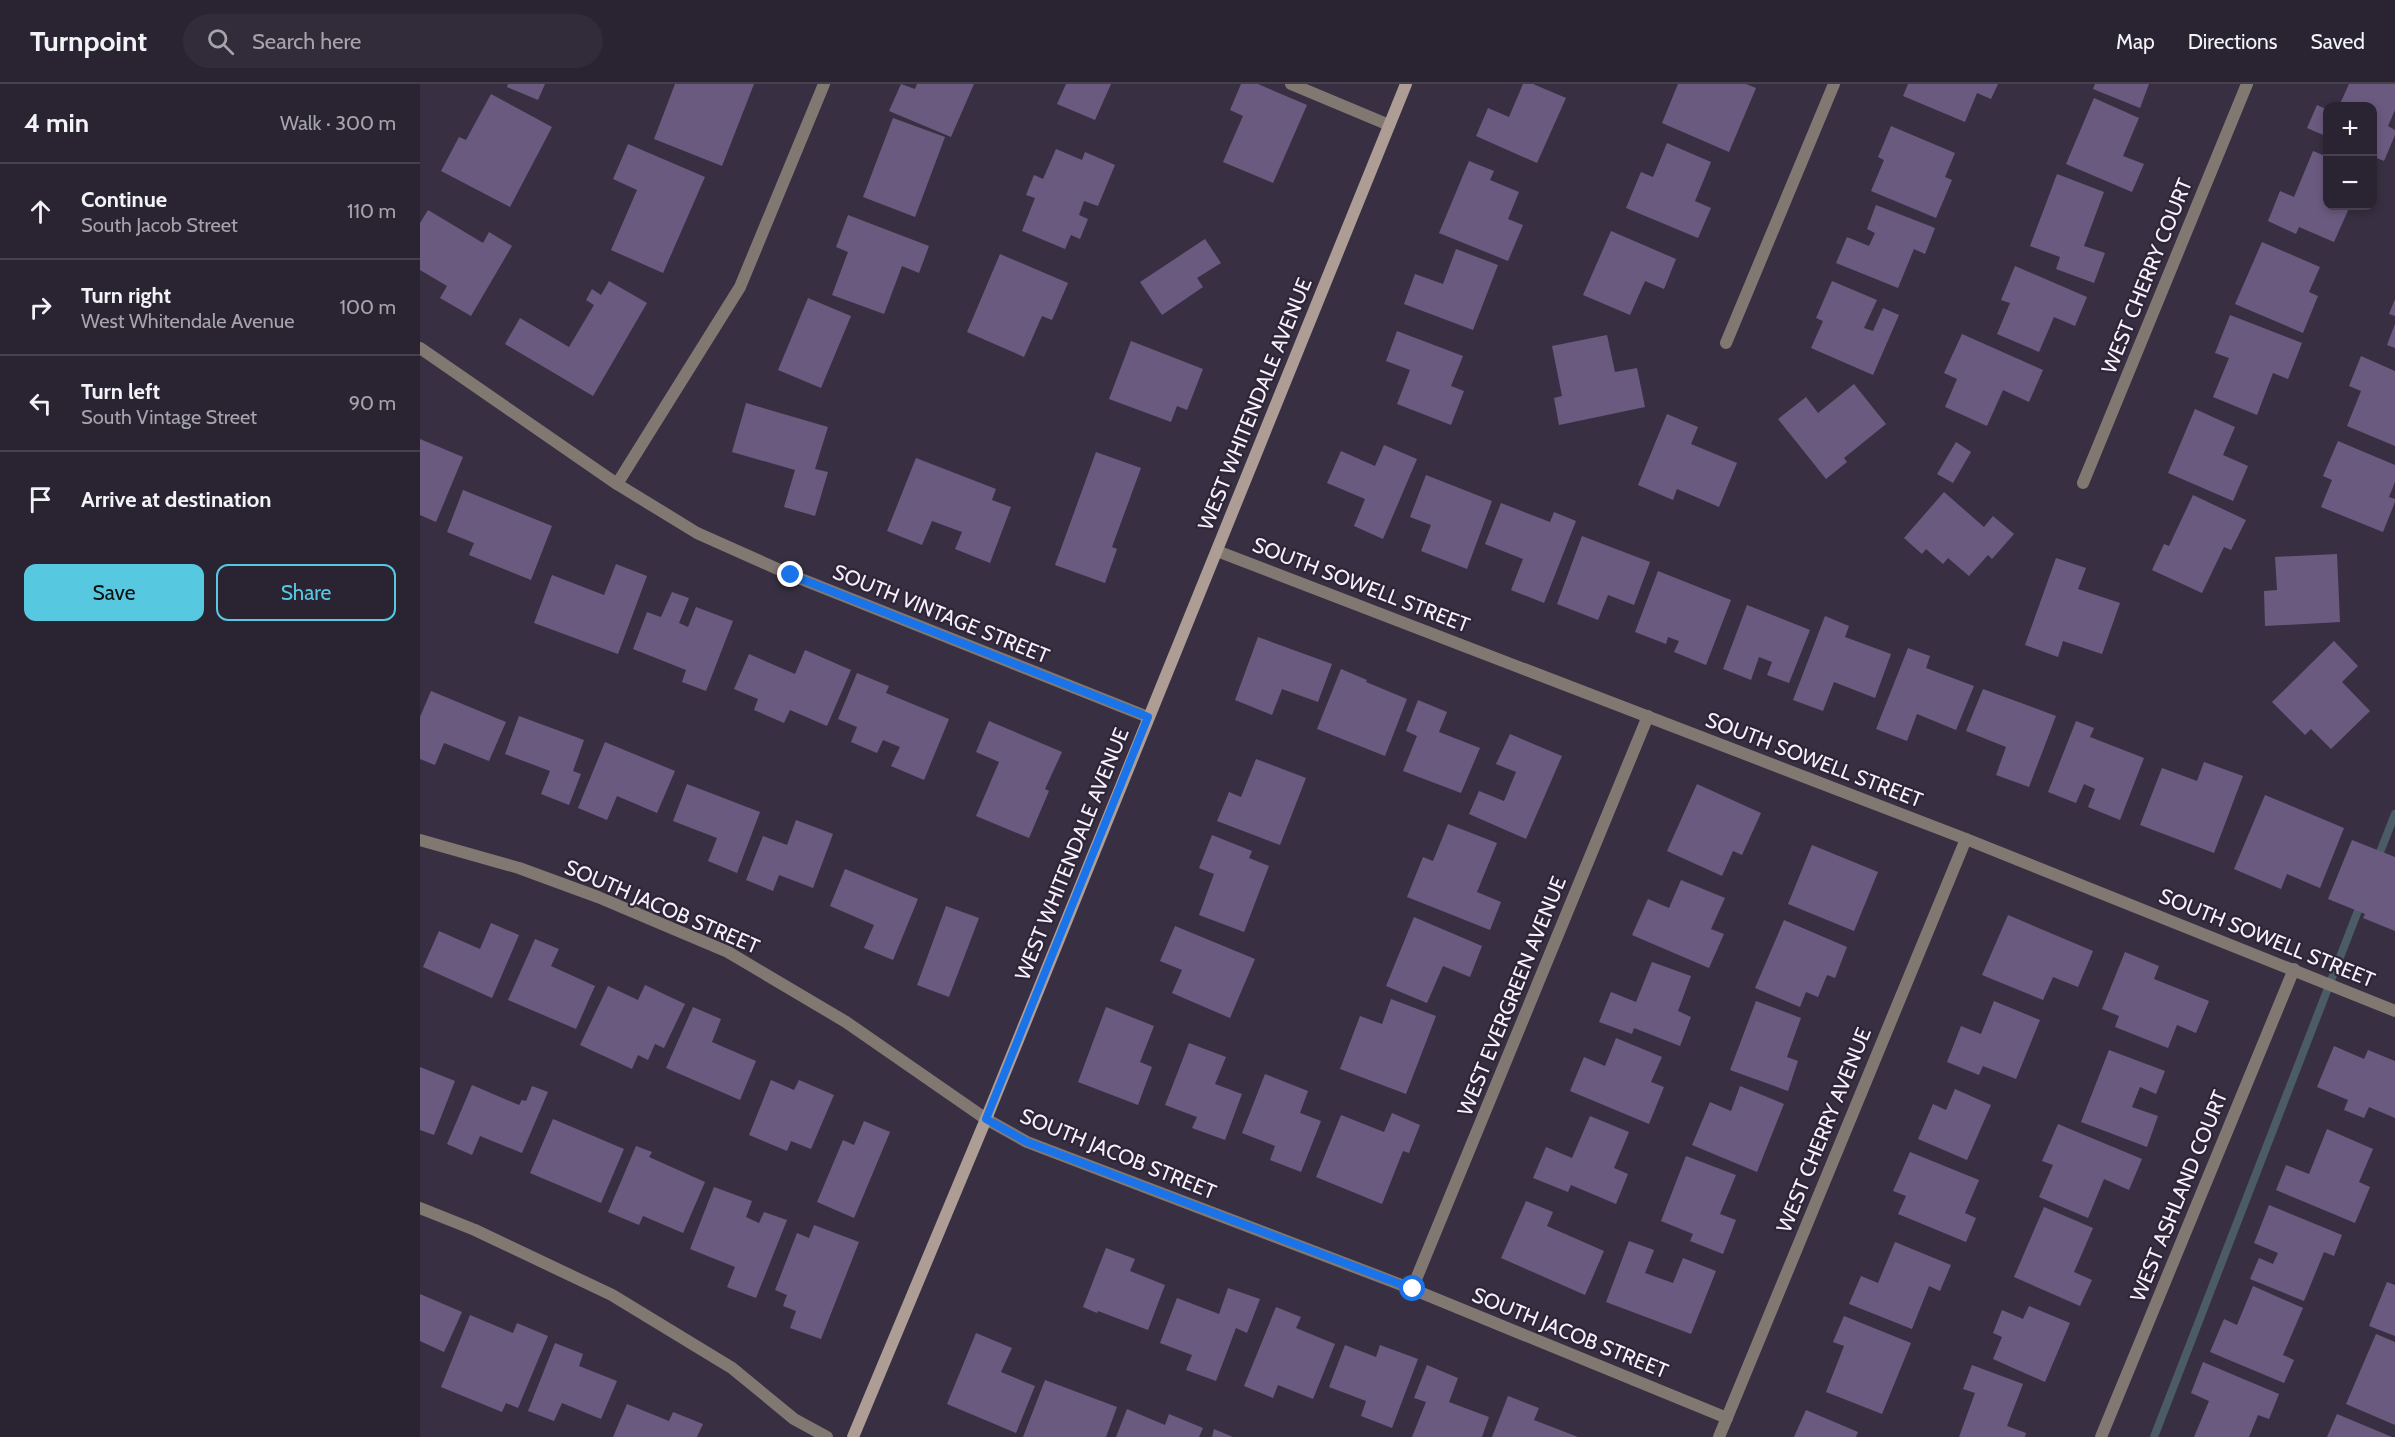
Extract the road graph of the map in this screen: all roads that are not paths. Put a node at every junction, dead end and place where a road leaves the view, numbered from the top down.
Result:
1 (824, 84) edge
2 (1291, 84) edge
3 (1406, 84) edge
4 (1834, 84) edge
5 (2247, 84) edge
6 (1389, 125) junction
7 (1726, 344) dead end
8 (420, 348) edge
9 (2083, 483) dead end
10 (617, 484) junction
11 (1217, 551) junction
12 (1648, 716) junction
13 (1148, 717) junction
14 (1966, 839) junction
15 (420, 840) edge
16 (2294, 969) junction
17 (2395, 1011) edge
18 (986, 1119) junction
19 (420, 1208) edge
20 (1413, 1289) junction
21 (1727, 1418) junction
22 (827, 1437) edge
23 (853, 1437) edge
24 (1719, 1437) edge
25 (2101, 1437) edge

1 - 10 street
2 - 6 street
3 - 6 street, WEST WHITENDALE AVENUE
4 - 7 street
5 - 9 street, WEST CHERRY COURT
6 - 11 street, WEST WHITENDALE AVENUE
8 - 10 street, SOUTH VINTAGE STREET
10 - 13 street, SOUTH VINTAGE STREET
11 - 12 street, SOUTH SOWELL STREET
11 - 13 street, WEST WHITENDALE AVENUE
12 - 14 street, SOUTH SOWELL STREET
12 - 20 street, WEST EVERGREEN AVENUE
13 - 18 street, WEST WHITENDALE AVENUE
14 - 16 street, SOUTH SOWELL STREET
14 - 21 street, WEST CHERRY AVENUE
15 - 18 street, SOUTH JACOB STREET
16 - 17 street, SOUTH SOWELL STREET
16 - 25 street, WEST ASHLAND COURT
18 - 20 street, SOUTH JACOB STREET
18 - 23 street, WEST WHITENDALE AVENUE
19 - 22 street
20 - 21 street, SOUTH JACOB STREET
21 - 24 street, WEST CHERRY AVENUE

